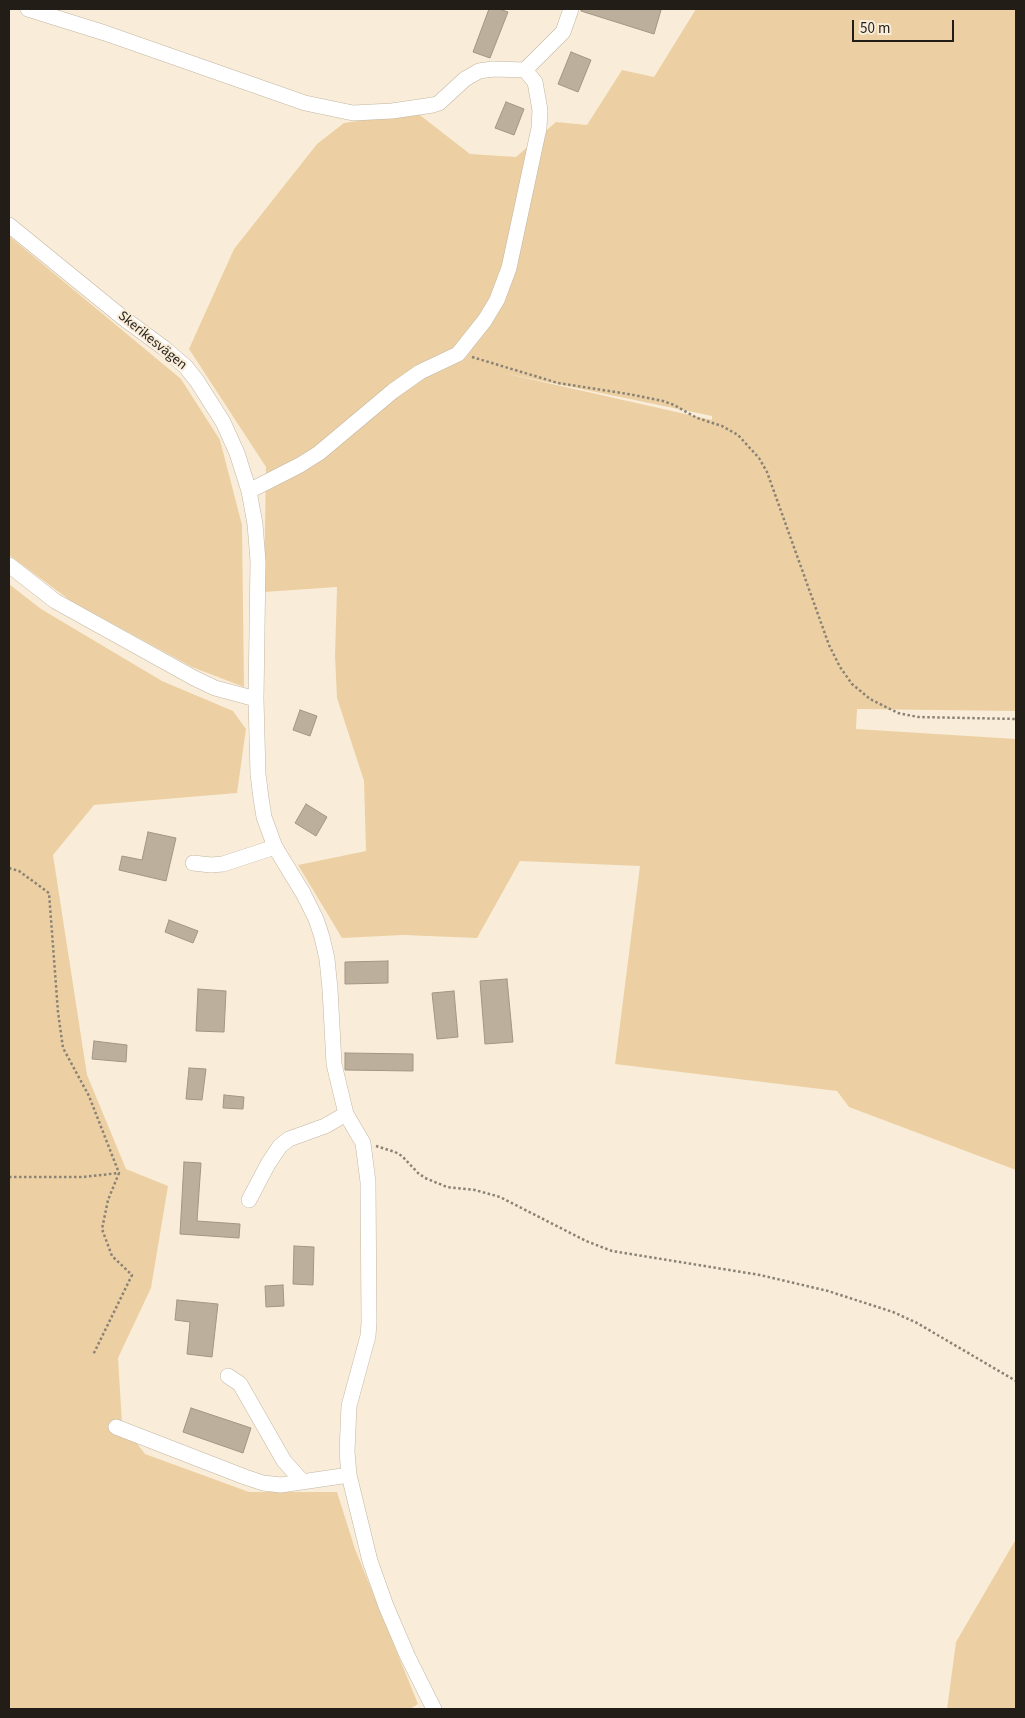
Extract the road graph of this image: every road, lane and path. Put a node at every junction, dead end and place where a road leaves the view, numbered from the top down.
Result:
1 (28, 9) edge
2 (572, 9) edge
3 (526, 70) junction
4 (9, 225) edge
5 (458, 354) junction
6 (249, 492) junction
7 (9, 564) edge
8 (256, 699) junction
9 (1016, 719) edge
10 (275, 847) junction
11 (193, 863) dead end
12 (9, 868) edge
13 (346, 1114) junction
14 (363, 1143) junction
15 (118, 1173) junction
16 (9, 1177) edge
17 (248, 1200) dead end
18 (94, 1356) dead end
19 (228, 1376) dead end
20 (1016, 1382) edge
21 (116, 1427) dead end
22 (348, 1475) junction
23 (303, 1482) junction
24 (432, 1708) edge

1 - 3 street
2 - 3 street
3 - 5 street
4 - 6 street, Skerikesvägen
5 - 6 street
5 - 9 path
6 - 8 street, Skerikesvägen
7 - 8 street
8 - 10 street, Skerikesvägen
10 - 11 street
10 - 13 street, Skerikesvägen
12 - 15 path
13 - 14 street, Skerikesvägen
13 - 17 street
14 - 20 path
14 - 22 street
15 - 16 path
15 - 18 path
19 - 23 street
21 - 23 street
22 - 23 street
22 - 24 street

